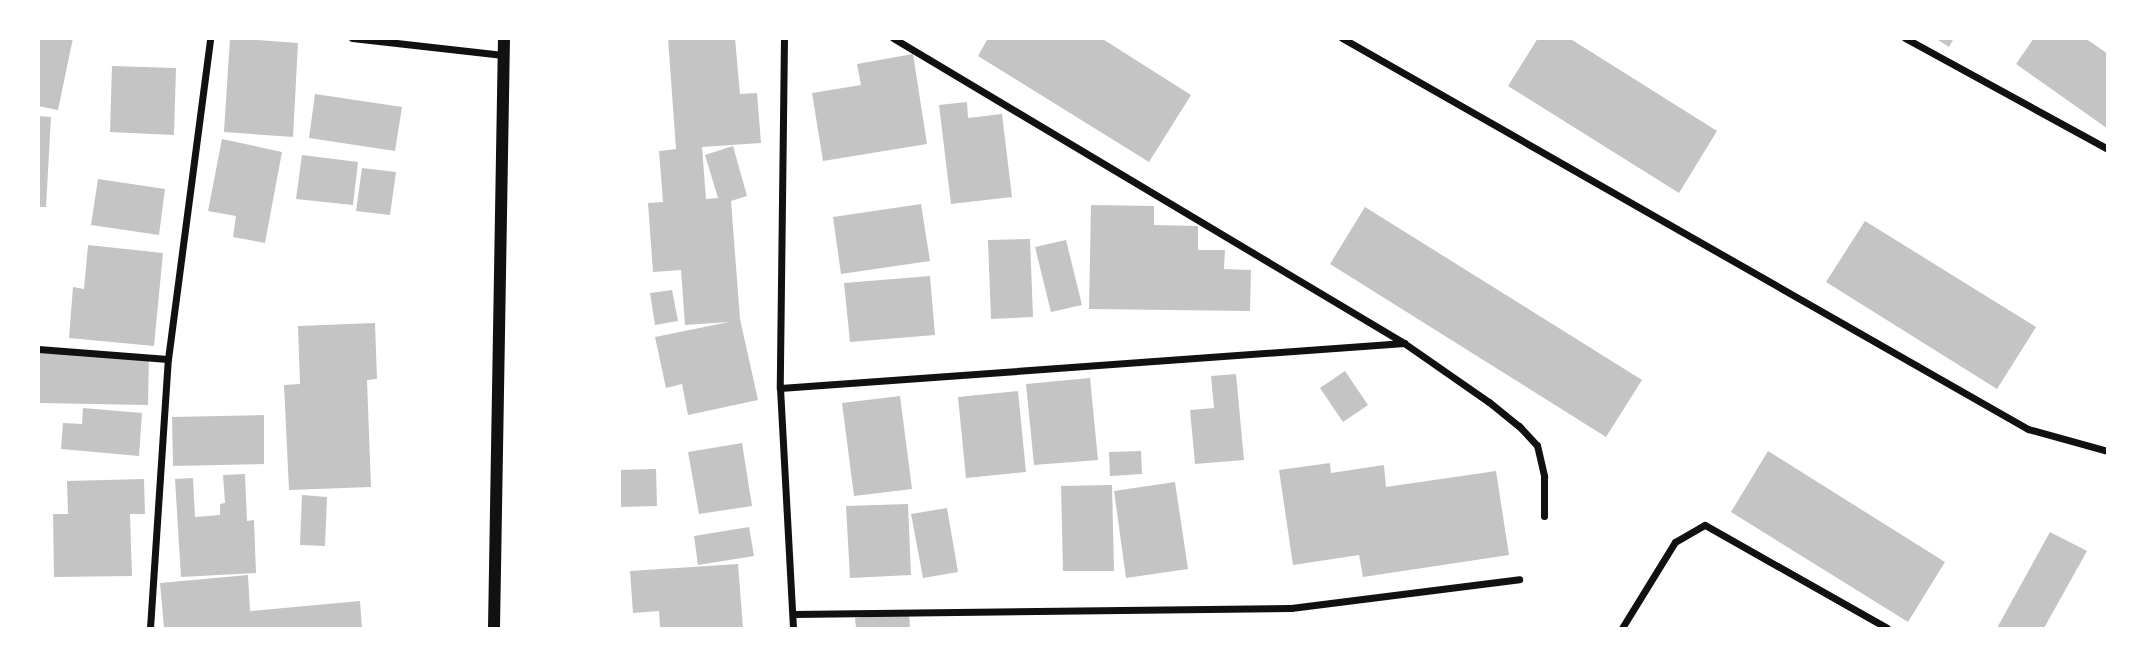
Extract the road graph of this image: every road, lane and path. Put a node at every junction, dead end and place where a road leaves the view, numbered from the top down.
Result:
1 (210, 38) edge
2 (352, 38) edge
3 (504, 38) edge
4 (784, 38) edge
5 (893, 38) edge
6 (1342, 38) edge
7 (1905, 38) edge
8 (503, 55) junction
9 (2108, 149) edge
10 (1404, 343) junction
11 (38, 349) edge
12 (168, 359) junction
13 (780, 388) junction
14 (2108, 451) edge
15 (1544, 516) dead end
16 (1519, 579) dead end
17 (793, 614) junction
18 (150, 628) edge
19 (494, 628) edge
20 (793, 628) edge
21 (1622, 628) edge
22 (1887, 628) edge

1 - 12 street
2 - 8 street
3 - 8 street
4 - 13 street
5 - 10 street
6 - 14 street
7 - 9 street
8 - 19 street
10 - 13 street
10 - 15 street
11 - 12 street
12 - 18 street
13 - 17 street
16 - 17 street
17 - 20 street
21 - 22 street

